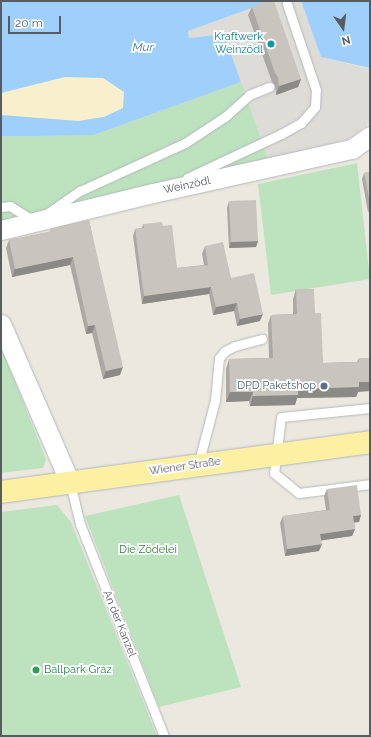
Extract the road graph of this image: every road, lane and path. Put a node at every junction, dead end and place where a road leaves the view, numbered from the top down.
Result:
1 (287, 4) dead end
2 (269, 87) dead end
3 (370, 136) edge
4 (361, 149) edge
5 (153, 193) junction
6 (1, 207) edge
7 (34, 222) junction
8 (1, 230) edge
9 (1, 324) edge
10 (262, 340) dead end
11 (370, 408) edge
12 (370, 442) edge
13 (276, 454) junction
14 (198, 465) junction
15 (70, 482) junction
16 (370, 484) edge
17 (1, 492) edge
18 (164, 736) edge

1 - 5 lane
2 - 7 lane
3 - 4 street, Weinzödl
4 - 5 street, Weinzödl
5 - 7 street, Weinzödl
6 - 7 lane
7 - 8 street, Weinzödl
9 - 15 street
10 - 14 lane
11 - 13 lane
12 - 13 main road, Wiener Straße
13 - 14 main road, Wiener Straße
13 - 16 lane
14 - 15 main road, Wiener Straße
15 - 17 main road, Wiener Straße
15 - 18 lane, An der Kanzel

